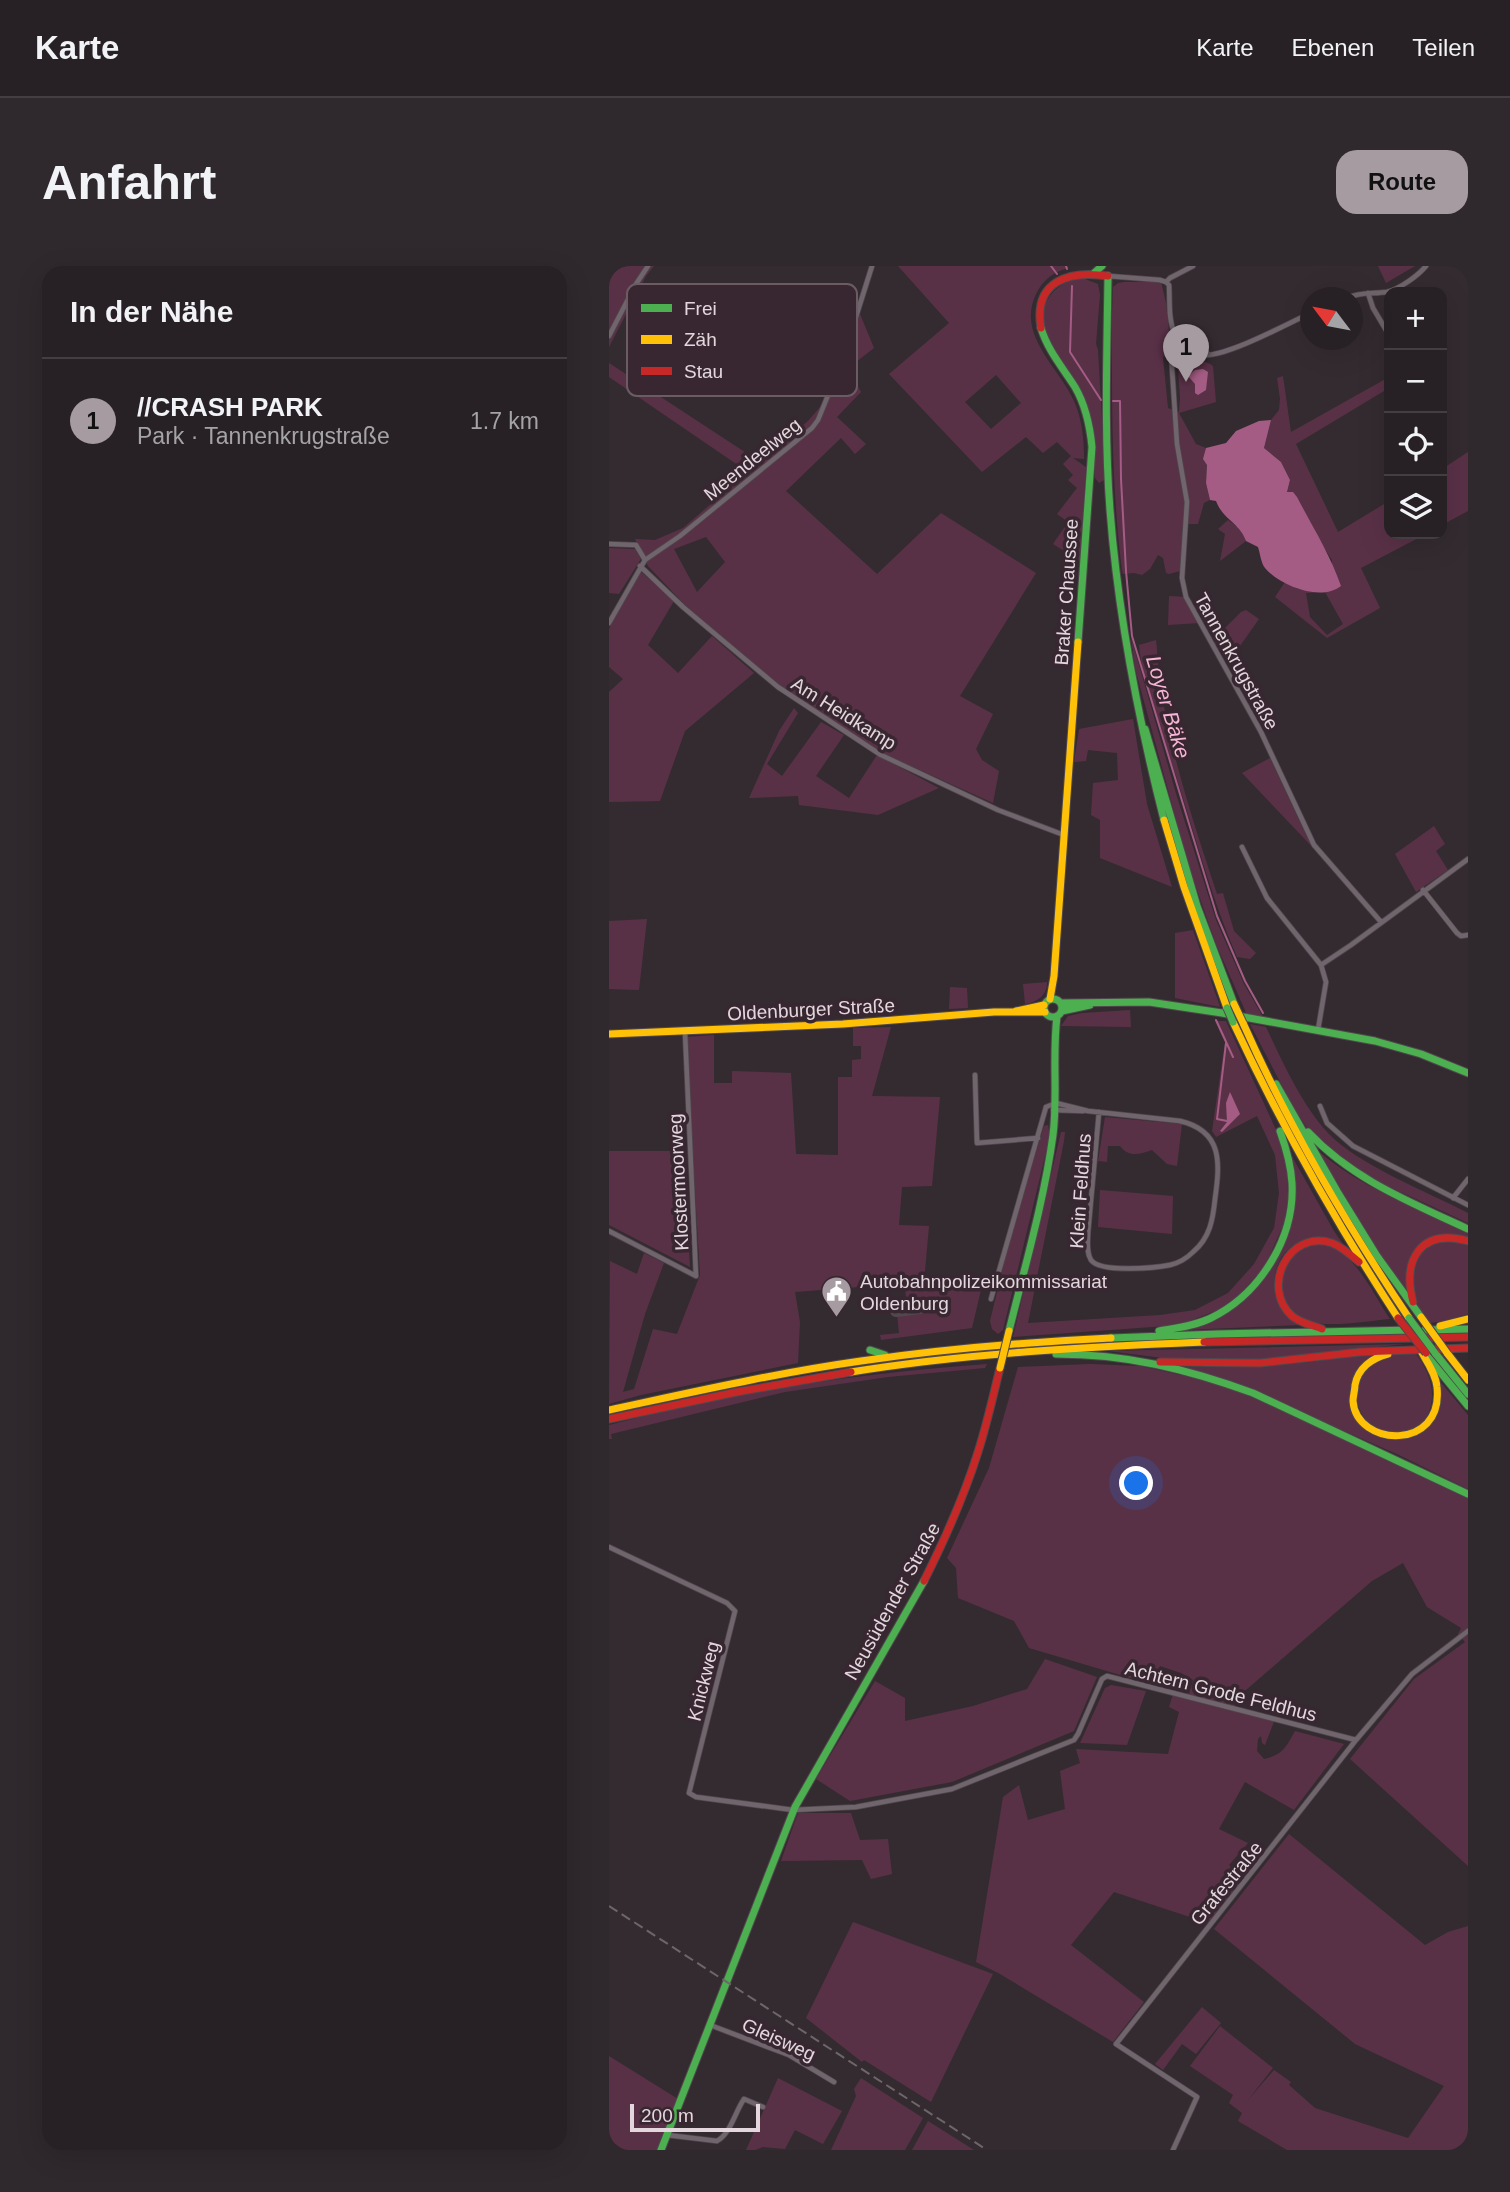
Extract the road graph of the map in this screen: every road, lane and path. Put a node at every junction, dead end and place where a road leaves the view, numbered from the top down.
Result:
1 (648, 266) edge
2 (872, 266) edge
3 (1102, 266) edge
4 (1193, 266) edge
5 (1426, 266) edge
6 (1093, 274) junction
7 (1108, 276) junction
8 (1166, 282) junction
9 (636, 284) edge
10 (1363, 293) edge
11 (1368, 293) junction
12 (627, 301) edge
13 (857, 314) edge
14 (1300, 318) edge
15 (1384, 327) edge
16 (609, 336) edge
17 (1177, 339) junction
18 (828, 396) edge
19 (609, 544) edge
20 (645, 559) junction
21 (640, 566) junction
22 (609, 623) edge
23 (1064, 835) junction
24 (1242, 847) dead end
25 (1468, 859) edge
26 (1423, 890) junction
27 (1381, 922) junction
28 (1468, 935) edge
29 (1321, 965) junction
30 (1231, 1006) junction
31 (1053, 1008) junction
32 (1318, 1030) junction
33 (685, 1032) junction
34 (609, 1034) edge
35 (1255, 1052) junction
36 (1468, 1073) edge
37 (975, 1075) dead end
38 (1320, 1106) dead end
39 (1056, 1107) junction
40 (1099, 1112) junction
41 (1294, 1116) junction
42 (1278, 1118) junction
43 (1038, 1138) junction
44 (1468, 1179) edge
45 (1453, 1198) junction
46 (1468, 1205) edge
47 (1468, 1229) edge
48 (609, 1231) edge
49 (1468, 1241) edge
50 (1364, 1267) junction
51 (991, 1299) dead end
52 (1420, 1317) junction
53 (1468, 1319) edge
54 (1468, 1329) edge
55 (1428, 1330) junction
56 (1328, 1331) junction
57 (1131, 1336) junction
58 (1468, 1337) edge
59 (1468, 1348) edge
60 (1407, 1349) junction
61 (870, 1350) dead end
62 (1040, 1351) junction
63 (1424, 1353) junction
64 (895, 1356) junction
65 (1139, 1360) junction
66 (806, 1362) dead end
67 (789, 1373) junction
68 (1468, 1380) edge
69 (1468, 1394) edge
70 (1468, 1406) edge
71 (609, 1410) edge
72 (609, 1419) edge
73 (1468, 1494) edge
74 (609, 1547) edge
75 (1468, 1631) edge
76 (1356, 1740) junction
77 (793, 1810) junction
78 (711, 2025) junction
79 (834, 2082) dead end
80 (763, 2107) dead end
81 (667, 2135) junction
82 (661, 2150) edge
83 (1173, 2150) edge

1 - 9 street
2 - 13 street, Meendeelweg
3 - 6 main road
4 - 8 street
5 - 11 street
6 - 7 main road, Braker Chaussee
6 - 23 main road, Braker Chaussee
7 - 8 street
7 - 30 main road
8 - 17 street, Tannenkrugstraße
10 - 11 street
11 - 15 street
12 - 16 street
14 - 17 street
17 - 27 street, Tannenkrugstraße
18 - 20 street, Meendeelweg
19 - 20 street
20 - 21 street, Meendeelweg
21 - 22 street, Meendeelweg
21 - 23 street, Am Heidkamp
23 - 31 main road, Braker Chaussee
24 - 29 street
25 - 26 street
26 - 27 street
26 - 28 street
27 - 29 street
29 - 32 street
30 - 35 main road, bridge
30 - 42 main road, bridge
31 - 32 main road, Oldenburger Straße
31 - 33 main road, Oldenburger Straße
31 - 39 main road, Neusüdender Straße
32 - 36 main road, Oldenburger Straße
33 - 34 main road, Oldenburger Straße
33 - 48 street, Klostermoorweg
35 - 41 main road
35 - 69 main road, bridge
37 - 43 street
38 - 45 street
39 - 40 street, Klein Feldhus
39 - 43 street
39 - 77 main road, Neusüdender Straße, bridge
40 - 40 street, Klein Feldhus
41 - 47 main road
41 - 52 main road
42 - 50 main road
42 - 57 main road
43 - 51 street
44 - 45 street
45 - 46 street
49 - 52 main road
50 - 56 main road
50 - 63 main road, bridge
52 - 68 main road, bridge
53 - 55 main road
54 - 55 main road
55 - 56 main road
56 - 57 main road
57 - 64 main road
58 - 62 main road
59 - 60 main road
60 - 63 main road
60 - 65 main road
61 - 64 main road
62 - 65 main road
62 - 72 main road
63 - 70 main road
64 - 67 main road
65 - 73 main road
66 - 67 main road
67 - 71 main road
74 - 77 street, Knickweg
75 - 76 street, Grafestraße
76 - 77 street, Achtern Grode Feldhus
76 - 83 street, Grafestraße
77 - 78 main road, Neusüdender Straße
78 - 79 street, Gleisweg
78 - 81 main road, Neusüdender Straße
80 - 81 street
81 - 82 main road, Neusüdender Straße

